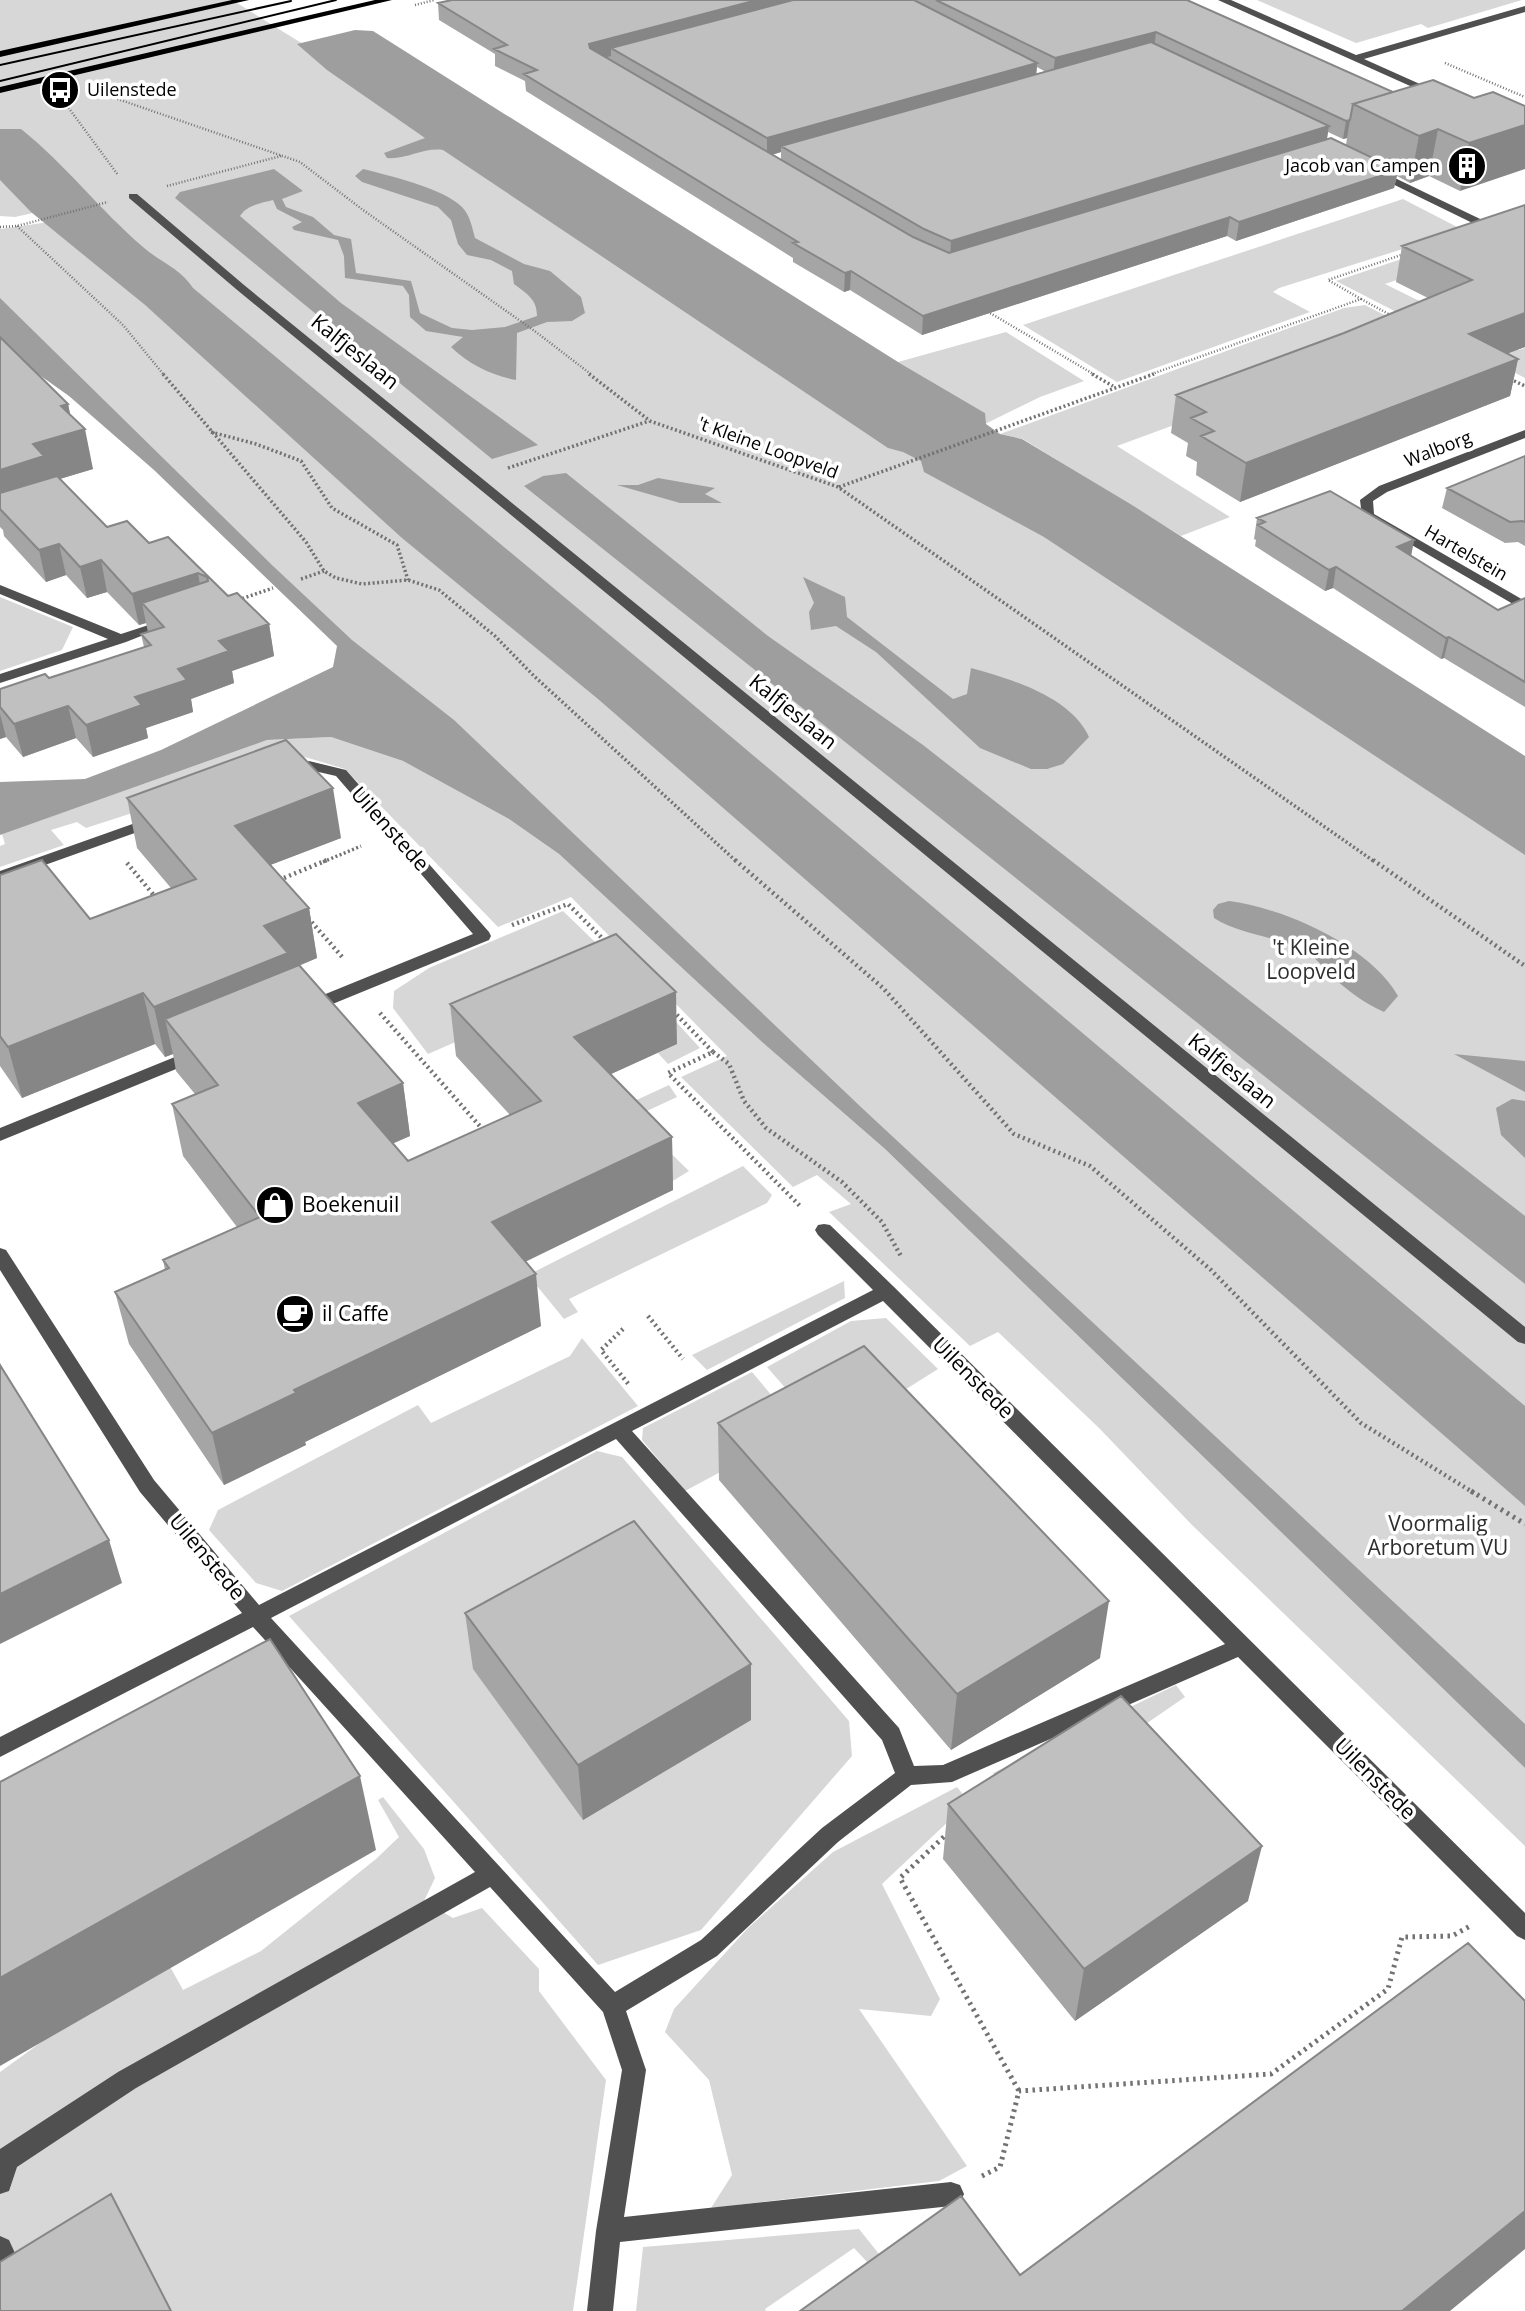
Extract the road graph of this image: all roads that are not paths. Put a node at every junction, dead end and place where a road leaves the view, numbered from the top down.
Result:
1 (387, 0) edge
2 (1223, 0) edge
3 (1246, 0) edge
4 (239, 1) edge
5 (1525, 9) edge
6 (0, 54) edge
7 (1370, 54) junction
8 (1354, 59) junction
9 (1445, 86) edge
10 (0, 90) edge
11 (1453, 102) edge
12 (1359, 164) edge
13 (133, 196) road end
14 (1510, 237) edge
15 (1525, 434) edge
16 (1366, 500) joint
17 (0, 589) edge
18 (1525, 607) edge
19 (204, 611) edge
20 (121, 639) junction
21 (0, 680) edge
22 (271, 779) edge
23 (170, 815) edge
24 (0, 876) edge
25 (294, 1014) edge
26 (217, 1046) edge
27 (0, 1135) edge
28 (824, 1230) road end
29 (0, 1255) edge
30 (886, 1291) junction
31 (1525, 1337) edge
32 (619, 1430) junction
33 (257, 1617) junction
34 (1242, 1646) junction
35 (0, 1748) edge
36 (907, 1776) junction
37 (494, 1873) junction
38 (1525, 1929) edge
39 (613, 2006) junction
40 (3, 2167) edge
41 (951, 2193) dead end
42 (609, 2231) junction
43 (0, 2249) edge
44 (11, 2273) edge
45 (600, 2311) edge

1 - 10 main road
2 - 8 street
3 - 7 street
4 - 6 main road
5 - 7 street
7 - 8 street
7 - 9 street
8 - 11 street
12 - 14 street
13 - 31 street, Kalfjeslaan
15 - 16 street, Walborg
16 - 18 street, Hartelstein
17 - 20 street
19 - 20 street
20 - 21 street
22 - 25 street, Uilenstede
23 - 24 street
26 - 27 street
28 - 30 street, Uilenstede
29 - 33 street, Uilenstede
30 - 32 street
30 - 34 street, Uilenstede
32 - 33 street
32 - 36 street
33 - 35 street, Uilenstede
33 - 37 street
34 - 36 street
34 - 38 street, Uilenstede
36 - 39 street
37 - 39 street
37 - 40 street
39 - 42 street
41 - 42 street
42 - 45 street
43 - 44 street

